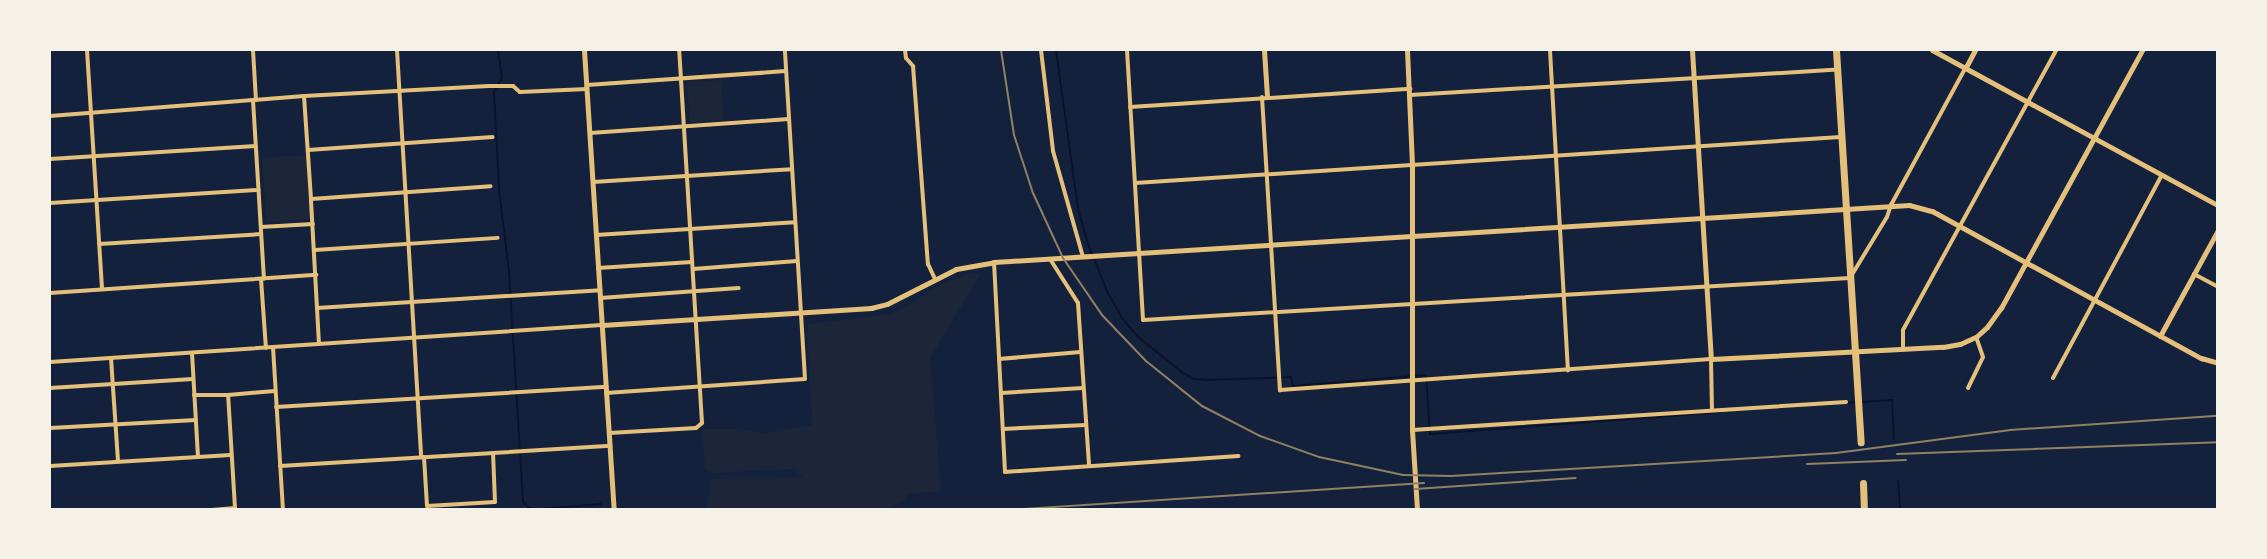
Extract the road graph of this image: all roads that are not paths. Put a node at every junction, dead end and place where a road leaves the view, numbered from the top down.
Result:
1 (87, 50) edge
2 (253, 50) edge
3 (397, 50) edge
4 (584, 50) edge
5 (679, 50) edge
6 (784, 50) edge
7 (905, 50) edge
8 (1041, 50) edge
9 (1127, 50) edge
10 (1264, 50) edge
11 (1407, 50) edge
12 (1550, 50) edge
13 (1692, 50) edge
14 (1836, 50) edge
15 (1932, 50) edge
16 (1975, 50) edge
17 (2056, 50) edge
18 (2142, 50) edge
19 (1966, 67) junction
20 (1837, 70) junction
21 (786, 71) junction
22 (1694, 77) junction
23 (681, 79) junction
24 (1552, 86) junction
25 (587, 87) junction
26 (400, 90) junction
27 (1410, 92) junction
28 (304, 96) junction
29 (1264, 97) junction
30 (254, 100) junction
31 (2028, 102) junction
32 (1130, 107) junction
33 (91, 113) junction
34 (50, 116) edge
35 (789, 119) junction
36 (684, 126) junction
37 (590, 133) junction
38 (493, 137) dead end
39 (1842, 137) junction
40 (2094, 138) junction
41 (403, 142) junction
42 (256, 146) junction
43 (1699, 147) junction
44 (308, 150) junction
45 (1556, 155) junction
46 (94, 156) junction
47 (50, 159) edge
48 (1412, 165) junction
49 (792, 169) junction
50 (1266, 174) junction
51 (2162, 175) junction
52 (687, 176) junction
53 (593, 182) junction
54 (1135, 183) junction
55 (491, 186) dead end
56 (259, 189) junction
57 (406, 192) junction
58 (311, 199) junction
59 (96, 200) junction
60 (50, 203) edge
61 (1891, 205) junction
62 (2217, 205) edge
63 (1846, 208) junction
64 (1703, 218) junction
65 (795, 222) junction
66 (313, 224) junction
67 (1560, 225) junction
68 (261, 227) junction
69 (1960, 227) junction
70 (691, 228) junction
71 (2217, 230) edge
72 (261, 234) junction
73 (596, 235) junction
74 (1412, 235) junction
75 (498, 238) dead end
76 (409, 242) junction
77 (99, 244) junction
78 (1272, 244) junction
79 (315, 250) junction
80 (1140, 252) junction
81 (1083, 256) junction
82 (1050, 259) junction
83 (797, 261) junction
84 (692, 262) junction
85 (994, 262) junction
86 (2026, 263) junction
87 (598, 268) junction
88 (693, 269) junction
89 (2194, 274) junction
90 (316, 276) junction
91 (1850, 278) junction
92 (263, 279) junction
93 (935, 279) junction
94 (1708, 287) junction
95 (2217, 287) edge
96 (739, 288) dead end
97 (102, 289) junction
98 (600, 290) junction
99 (50, 293) edge
100 (694, 293) junction
101 (1565, 296) junction
102 (600, 298) junction
103 (412, 301) junction
104 (2095, 301) junction
105 (1413, 305) junction
106 (317, 308) junction
107 (1275, 312) junction
108 (800, 314) junction
109 (697, 320) junction
110 (602, 325) junction
111 (2160, 336) junction
112 (1976, 337) junction
113 (415, 338) junction
114 (319, 344) junction
115 (273, 347) junction
116 (266, 348) junction
117 (1903, 349) junction
118 (1082, 352) junction
119 (1855, 352) junction
120 (192, 353) junction
121 (111, 358) junction
122 (999, 359) junction
123 (1711, 359) junction
124 (50, 362) edge
125 (2217, 363) edge
126 (1568, 370) junction
127 (2054, 378) dead end
128 (193, 379) junction
129 (1412, 380) junction
130 (113, 384) junction
131 (700, 387) junction
132 (50, 388) edge
133 (1083, 388) junction
134 (1968, 388) dead end
135 (606, 390) junction
136 (275, 391) junction
137 (1001, 393) junction
138 (228, 394) junction
139 (194, 395) junction
140 (417, 398) junction
141 (1846, 402) dead end
142 (276, 407) junction
143 (1712, 410) junction
144 (196, 420) junction
145 (115, 423) junction
146 (1086, 424) junction
147 (50, 428) edge
148 (1003, 429) junction
149 (1412, 430) junction
150 (609, 433) junction
151 (1861, 442) dead end
152 (610, 446) junction
153 (493, 453) junction
154 (231, 455) junction
155 (1238, 456) dead end
156 (198, 457) junction
157 (423, 457) junction
158 (118, 461) junction
159 (50, 466) edge
160 (280, 466) junction
161 (1089, 466) junction
162 (1863, 483) dead end
163 (212, 510) edge
164 (283, 510) edge
165 (614, 510) edge
166 (1417, 510) edge
167 (1864, 510) edge

1 - 33 street
2 - 30 street
3 - 26 street
4 - 25 street
5 - 23 street
6 - 21 street
7 - 93 street
8 - 81 street
9 - 32 street
10 - 29 street
11 - 27 street
12 - 24 street
13 - 22 street
14 - 20 highway
15 - 19 street
16 - 19 street
17 - 31 street
18 - 40 street
19 - 31 street
19 - 61 street
20 - 22 street
20 - 39 highway
21 - 23 street
21 - 35 street
22 - 24 street
22 - 43 street
23 - 25 street
23 - 36 street
24 - 27 street
24 - 45 street
25 - 26 street
25 - 37 street
26 - 28 street
26 - 41 street
27 - 29 street
27 - 48 street
28 - 30 street
28 - 44 street
29 - 32 street
29 - 50 street
30 - 33 street
30 - 42 street
31 - 40 street
31 - 69 street
32 - 54 street
33 - 34 street
33 - 46 street
35 - 36 street
35 - 49 street
36 - 37 street
36 - 52 street
37 - 53 street
38 - 41 street
39 - 43 street
39 - 63 highway
40 - 51 street
40 - 86 street
41 - 44 street
41 - 57 street
42 - 46 street
42 - 56 street
43 - 45 street
43 - 64 street
44 - 58 street
45 - 48 street
45 - 67 street
46 - 47 street
46 - 59 street
48 - 50 street
48 - 74 street
49 - 52 street
49 - 65 street
50 - 54 street
50 - 78 street
51 - 62 street
51 - 104 street
52 - 53 street
52 - 70 street
53 - 73 street
54 - 80 street
55 - 57 street
56 - 59 street
56 - 68 street
57 - 58 street
57 - 76 street
58 - 66 street
59 - 60 street
59 - 77 street
61 - 63 street
61 - 69 street
61 - 91 street
63 - 64 street
63 - 91 highway
64 - 67 street
64 - 94 street
65 - 70 street
65 - 83 street
66 - 68 street
66 - 79 street
67 - 74 street
67 - 101 street
68 - 72 street
69 - 86 street
69 - 117 street
70 - 73 street
70 - 84 street
71 - 89 street
72 - 77 street
72 - 92 street
73 - 87 street
74 - 78 street
74 - 105 street
75 - 76 street
76 - 79 street
76 - 103 street
77 - 97 street
78 - 80 street
78 - 107 street
79 - 90 street
80 - 81 street
80 - 107 street
81 - 82 street
82 - 85 street
82 - 118 street
83 - 88 street
83 - 108 street
84 - 87 street
84 - 88 street
85 - 93 street
85 - 122 street
86 - 104 street
86 - 112 street
87 - 98 street
88 - 100 street
89 - 95 street
89 - 111 street
90 - 92 street
90 - 106 street
91 - 94 street
91 - 119 highway
92 - 97 street
92 - 116 street
93 - 108 street
94 - 101 street
94 - 123 street
96 - 100 street
97 - 99 street
98 - 102 street
98 - 103 street
100 - 102 street
100 - 109 street
101 - 105 street
101 - 126 street
102 - 110 street
103 - 106 street
103 - 113 street
104 - 111 street
104 - 127 street
105 - 107 street
105 - 129 street
106 - 114 street
107 - 129 street
108 - 109 street
108 - 131 street
109 - 110 street
109 - 131 street
110 - 113 street
110 - 135 street
111 - 125 street
112 - 117 street
112 - 134 street
113 - 114 street
113 - 140 street
114 - 115 street
115 - 116 street
115 - 136 street
116 - 120 street
117 - 119 street
118 - 122 street
118 - 133 street
119 - 123 street
119 - 151 highway
120 - 121 street
120 - 128 street
121 - 124 street
121 - 130 street
122 - 137 street
123 - 126 street
123 - 143 street
126 - 129 street
128 - 130 street
128 - 139 street
129 - 149 street
130 - 132 street
130 - 145 street
131 - 135 street
131 - 150 street
133 - 137 street
133 - 146 street
135 - 140 street
135 - 150 street
136 - 138 street
136 - 142 street
137 - 148 street
138 - 139 street
138 - 154 street
139 - 144 street
140 - 142 street
140 - 157 street
141 - 143 street
142 - 160 street
143 - 149 street
144 - 145 street
144 - 156 street
145 - 147 street
145 - 158 street
146 - 148 street
146 - 161 street
148 - 161 street
149 - 166 street
150 - 152 street
152 - 153 street
152 - 165 street
153 - 157 street
153 - 157 street
154 - 156 street
154 - 163 street
155 - 161 street
156 - 158 street
157 - 160 street
158 - 159 street
160 - 164 street
162 - 167 highway

